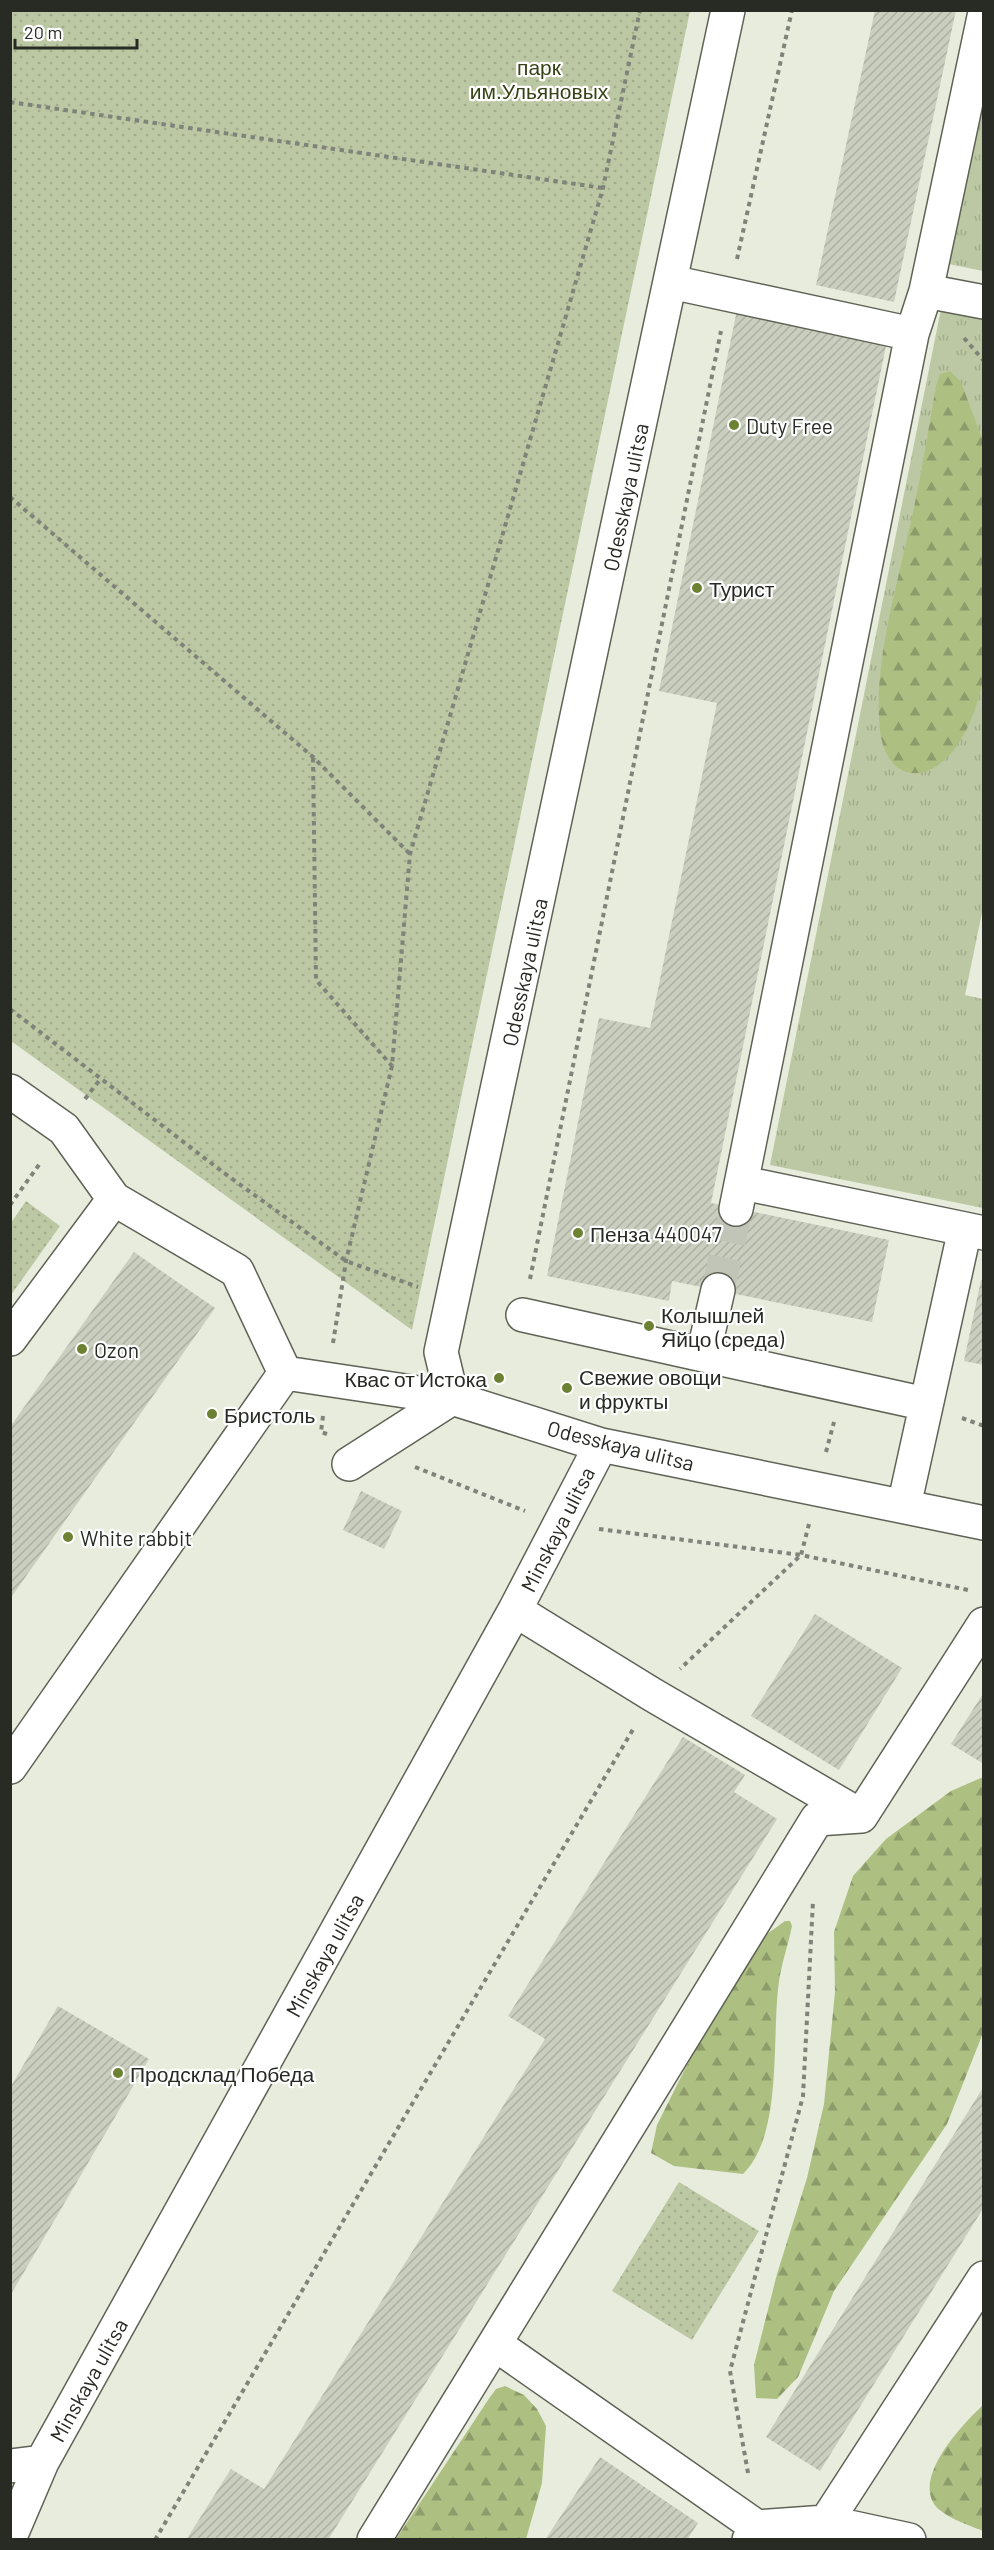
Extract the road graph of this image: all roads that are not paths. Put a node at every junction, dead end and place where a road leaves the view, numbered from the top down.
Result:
1 (728, 10) edge
2 (984, 17) edge
3 (671, 282) junction
4 (926, 291) junction
5 (984, 302) edge
6 (912, 334) junction
7 (10, 1091) edge
8 (114, 1199) junction
9 (974, 1231) edge
10 (718, 1290) tunnel mouth
11 (523, 1315) road end
12 (10, 1339) edge
13 (703, 1355) junction
14 (285, 1373) junction
15 (452, 1398) junction
16 (926, 1404) junction
17 (601, 1445) junction
18 (360, 1457) road end
19 (904, 1506) junction
20 (984, 1523) edge
21 (515, 1610) junction
22 (984, 1624) edge
23 (10, 1767) edge
24 (861, 1816) junction
25 (984, 2278) edge
26 (495, 2344) junction
27 (26, 2464) edge
28 (826, 2522) junction
29 (753, 2533) edge
30 (10, 2537) edge
31 (374, 2540) edge
32 (909, 2540) edge

1 - 3 street, Odesskaya ulitsa
2 - 4 street
3 - 6 street
3 - 15 street, Odesskaya ulitsa
4 - 5 street
4 - 6 street
6 - 9 street
7 - 8 street
8 - 12 street
8 - 14 street
9 - 16 street
10 - 13 street
11 - 13 street
13 - 16 street
14 - 15 street
14 - 23 street
15 - 17 street, Odesskaya ulitsa
15 - 18 street
16 - 19 street
17 - 19 street, Odesskaya ulitsa
17 - 21 street, Minskaya ulitsa
19 - 20 street, Odesskaya ulitsa
21 - 24 street
21 - 27 street, Minskaya ulitsa
22 - 24 street
24 - 26 street
25 - 28 street
26 - 29 street
26 - 31 street
27 - 30 street, Minskaya ulitsa
28 - 29 street
28 - 32 street

